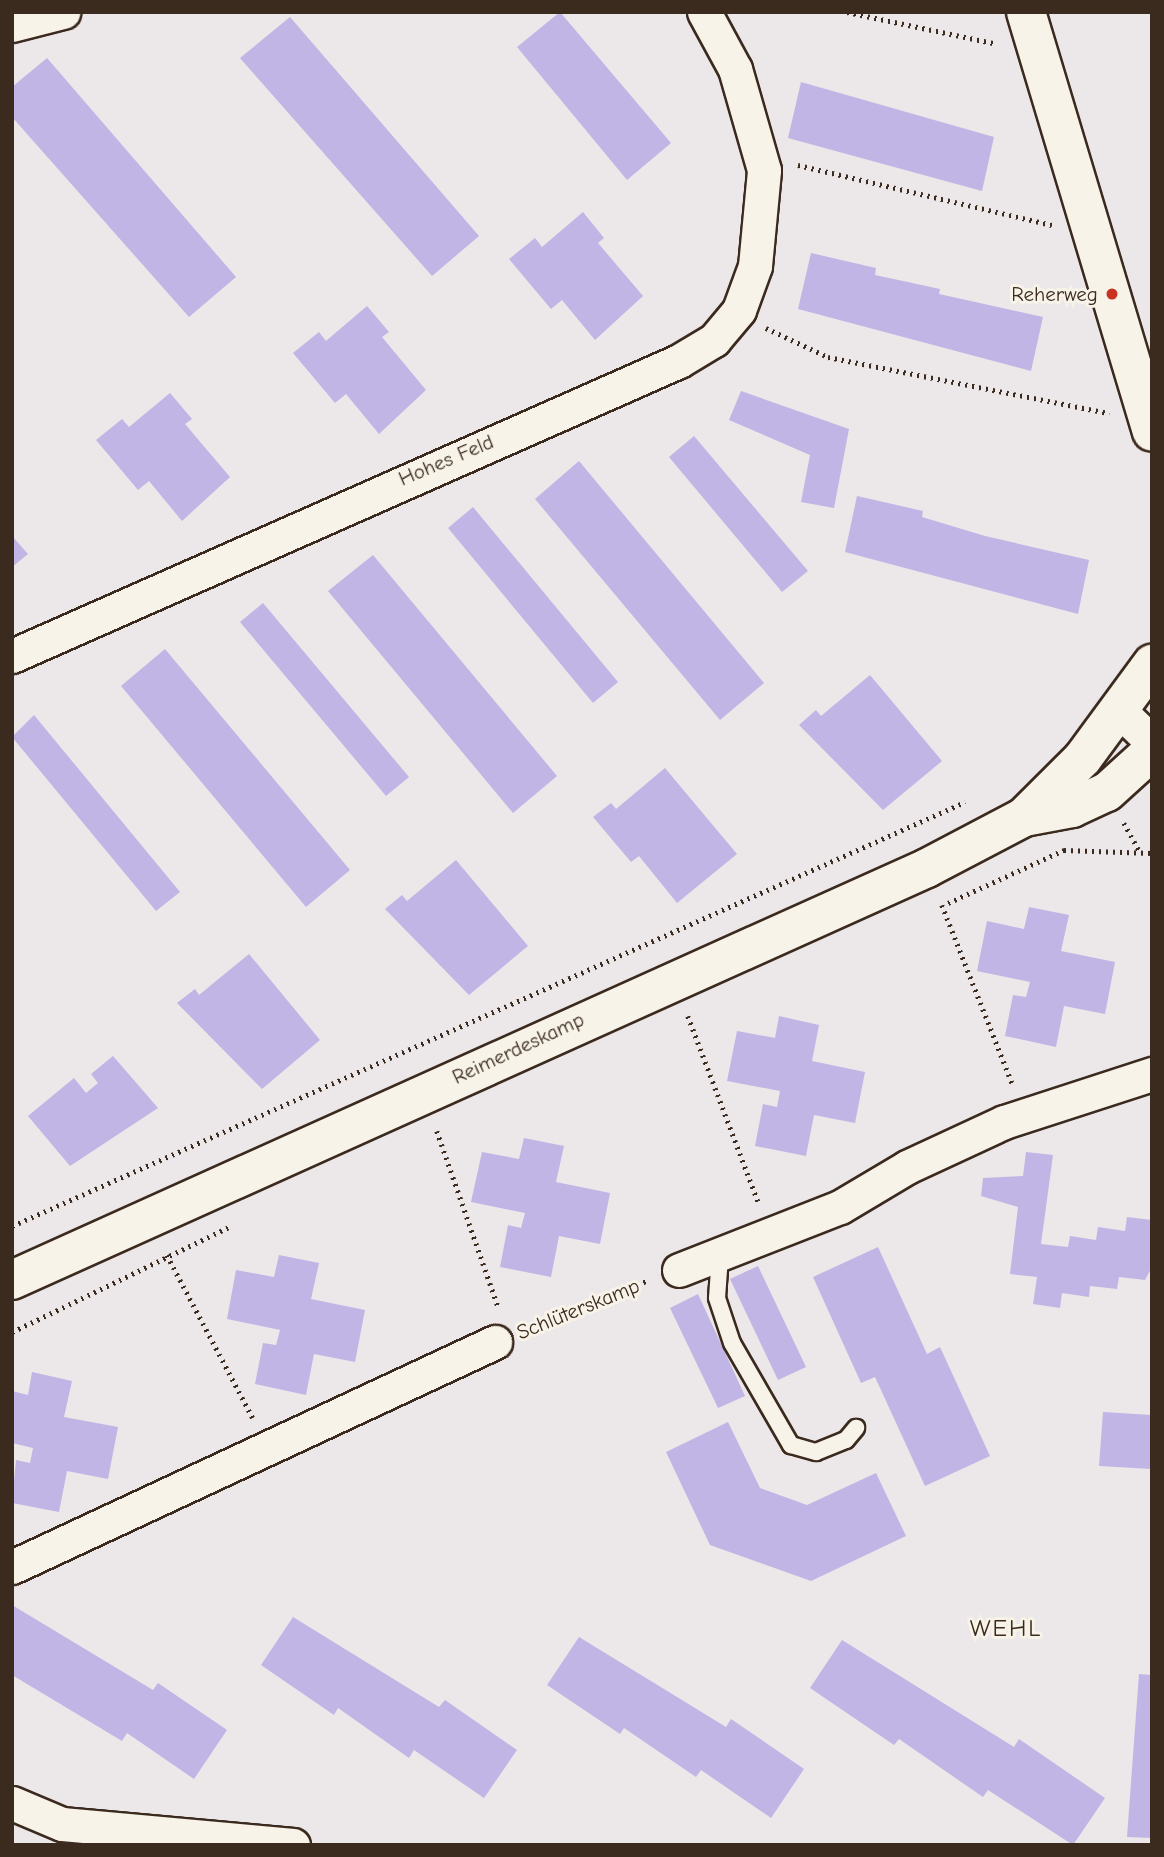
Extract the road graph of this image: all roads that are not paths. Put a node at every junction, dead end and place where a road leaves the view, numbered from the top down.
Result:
1 (63, 12) edge
2 (704, 12) edge
3 (1026, 12) edge
4 (12, 25) edge
5 (1152, 432) edge
6 (12, 656) edge
7 (1152, 664) edge
8 (1121, 712) junction
9 (1152, 742) edge
10 (1152, 751) edge
11 (1024, 817) junction
12 (1152, 1074) edge
13 (720, 1256) junction
14 (679, 1270) road end
15 (12, 1280) edge
16 (502, 1339) road end
17 (856, 1428) dead end
18 (12, 1567) edge
19 (12, 1803) edge
20 (293, 1845) edge

1 - 4 street
2 - 6 street, Hohes Feld
3 - 5 main road
7 - 8 main road
8 - 9 street
8 - 11 main road, Reimerdeskamp
10 - 11 main road, Reimerdeskamp
11 - 15 main road, Reimerdeskamp
12 - 13 street
13 - 14 street
13 - 17 lane
16 - 18 street, Schlüterskamp
19 - 20 street

